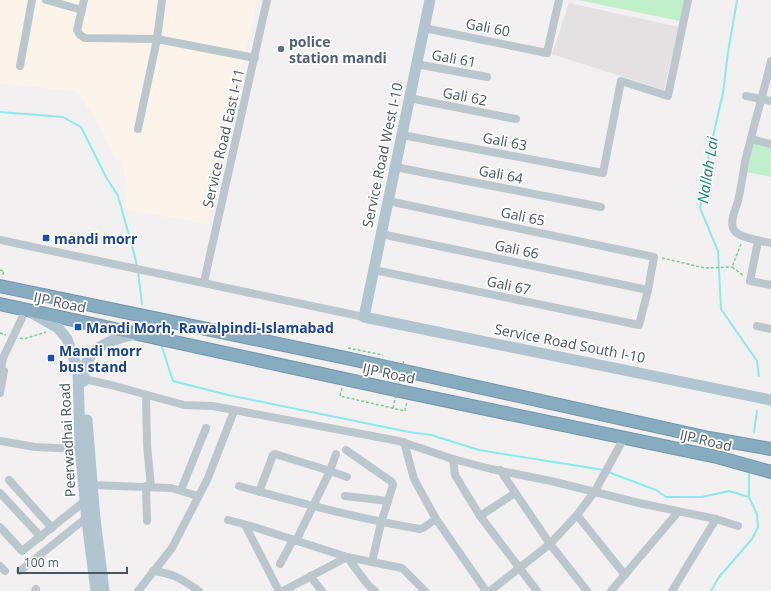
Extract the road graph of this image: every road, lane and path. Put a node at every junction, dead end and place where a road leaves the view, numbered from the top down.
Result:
1 (32, 0) edge
2 (46, 0) edge
3 (84, 0) edge
4 (162, 0) edge
5 (267, 0) edge
6 (430, 0) edge
7 (558, 0) edge
8 (688, 0) edge
9 (82, 10) junction
10 (424, 28) junction
11 (157, 39) junction
12 (255, 58) junction
13 (771, 62) edge
14 (416, 64) junction
15 (20, 66) dead end
16 (486, 77) dead end
17 (746, 96) dead end
18 (409, 98) junction
19 (762, 99) junction
20 (771, 101) edge
21 (516, 119) dead end
22 (138, 129) dead end
23 (402, 135) junction
24 (751, 139) junction
25 (771, 144) edge
26 (395, 167) junction
27 (388, 200) junction
28 (601, 207) dead end
29 (381, 234) junction
30 (744, 237) junction
31 (0, 240) edge
32 (758, 241) junction
33 (771, 243) edge
34 (654, 257) junction
35 (732, 267) junction
36 (0, 270) edge
37 (374, 270) junction
38 (4, 271) dead end
39 (750, 281) junction
40 (204, 282) junction
41 (771, 285) edge
42 (0, 286) edge
43 (648, 290) junction
44 (0, 304) edge
45 (25, 314) junction
46 (364, 317) junction
47 (757, 326) dead end
48 (58, 328) junction
49 (771, 329) edge
50 (136, 333) junction
51 (24, 339) dead end
52 (348, 347) dead end
53 (383, 356) dead end
54 (2, 357) edge
55 (404, 360) dead end
56 (2, 370) edge
57 (84, 379) junction
58 (0, 393) edge
59 (146, 395) junction
60 (340, 396) dead end
61 (771, 400) edge
62 (393, 408) junction
63 (234, 411) junction
64 (405, 411) dead end
65 (206, 428) dead end
66 (624, 438) junction
67 (0, 441) edge
68 (404, 442) junction
69 (80, 449) junction
70 (771, 449) edge
71 (346, 450) dead end
72 (336, 454) dead end
73 (453, 459) junction
74 (500, 470) junction
75 (330, 471) junction
76 (771, 472) edge
77 (347, 477) dead end
78 (9, 480) dead end
79 (92, 485) junction
80 (239, 486) dead end
81 (149, 487) junction
82 (181, 490) junction
83 (594, 491) junction
84 (260, 492) junction
85 (0, 493) edge
86 (514, 493) junction
87 (198, 496) junction
88 (345, 496) dead end
89 (85, 501) junction
90 (388, 501) junction
91 (312, 505) junction
92 (678, 512) junction
93 (577, 515) junction
94 (480, 516) junction
95 (86, 518) junction
96 (436, 519) junction
97 (716, 519) junction
98 (228, 520) dead end
99 (147, 521) dead end
100 (381, 523) junction
101 (245, 525) junction
102 (738, 526) dead end
103 (0, 528) edge
104 (52, 528) junction
105 (41, 537) junction
106 (295, 540) junction
107 (550, 544) junction
108 (347, 557) junction
109 (372, 562) junction
110 (280, 564) dead end
111 (519, 568) junction
112 (20, 571) dead end
113 (153, 572) junction
114 (625, 575) junction
115 (310, 576) junction
116 (96, 591) edge
117 (104, 591) edge
118 (138, 591) edge
119 (199, 591) edge
120 (279, 591) edge
121 (283, 591) edge
122 (322, 591) edge
123 (375, 591) edge
124 (425, 591) edge
125 (486, 591) edge
126 (490, 591) edge
127 (537, 591) edge
128 (586, 591) edge
129 (611, 591) edge
130 (672, 591) edge

1 - 15 street
2 - 9 street
3 - 9 street
4 - 11 street
5 - 12 street, Service Road East I-11
6 - 10 main road, Service Road West I-10
7 - 10 street, Gali 60
8 - 23 street, Gali 63
9 - 11 street
10 - 14 main road, Service Road West I-10
11 - 12 street
11 - 22 street
12 - 40 street, Service Road East I-11
13 - 19 street
14 - 16 street, Gali 61
14 - 18 main road, Service Road West I-10
17 - 19 street
18 - 21 street, Gali 62
18 - 23 main road, Service Road West I-10
19 - 20 street
19 - 24 street
23 - 26 main road, Service Road West I-10
24 - 25 street
24 - 30 street
26 - 27 main road, Service Road West I-10
26 - 28 street, Gali 64
27 - 29 main road, Service Road West I-10
27 - 34 street, Gali 65
29 - 37 main road, Service Road West I-10
29 - 43 street, Gali 66
30 - 32 street
30 - 35 path
31 - 40 street
32 - 33 street
32 - 39 street
34 - 35 path
34 - 43 street
35 - 39 path
36 - 38 path
37 - 43 street, Gali 67
37 - 46 main road, Service Road West I-10
39 - 41 street
40 - 46 street
42 - 70 highway, IJP Road
44 - 45 highway, IJP Road
45 - 48 main road, Peerwadhai Road
45 - 50 highway, IJP Road
45 - 54 street
46 - 61 main road, Service Road South I-10
47 - 49 street
48 - 51 path
48 - 69 main road, Peerwadhai Road
50 - 57 main road
50 - 66 highway, IJP Road
52 - 53 path
54 - 56 street
55 - 62 path, bridge
56 - 58 street
57 - 59 street
57 - 79 main road
59 - 63 street
59 - 81 street
60 - 62 path
62 - 64 path
63 - 68 street
63 - 87 street
65 - 82 street
66 - 76 highway, IJP Road
66 - 83 street
67 - 69 street
68 - 73 street
68 - 96 street
69 - 89 main road, Peerwadhai Road
71 - 90 street
72 - 75 street
73 - 74 street
73 - 94 street
74 - 83 street
74 - 86 street
75 - 77 street
75 - 84 street
75 - 91 street
78 - 104 street
79 - 81 street
79 - 117 main road
80 - 84 street
81 - 82 street
81 - 99 street
82 - 87 street
83 - 92 street
83 - 93 street
84 - 91 street
85 - 105 street
86 - 94 street
86 - 107 street
87 - 113 street
88 - 90 street
89 - 95 main road, Peerwadhai Road
89 - 104 street
90 - 100 street
91 - 100 street
91 - 106 street
92 - 97 street
92 - 114 street
93 - 107 street
93 - 114 street
94 - 111 street
95 - 112 street
95 - 116 main road, Peerwadhai Road
96 - 100 street
96 - 125 street
97 - 102 street
97 - 130 street
98 - 101 street
100 - 109 street
101 - 106 street
101 - 120 street
103 - 105 street
104 - 105 street
106 - 108 street
106 - 110 street
107 - 111 street
107 - 128 street
108 - 109 street
108 - 115 street
108 - 123 street
109 - 124 street
111 - 126 street
111 - 127 street
113 - 118 street
113 - 119 street
114 - 129 street
115 - 121 street
115 - 122 street

